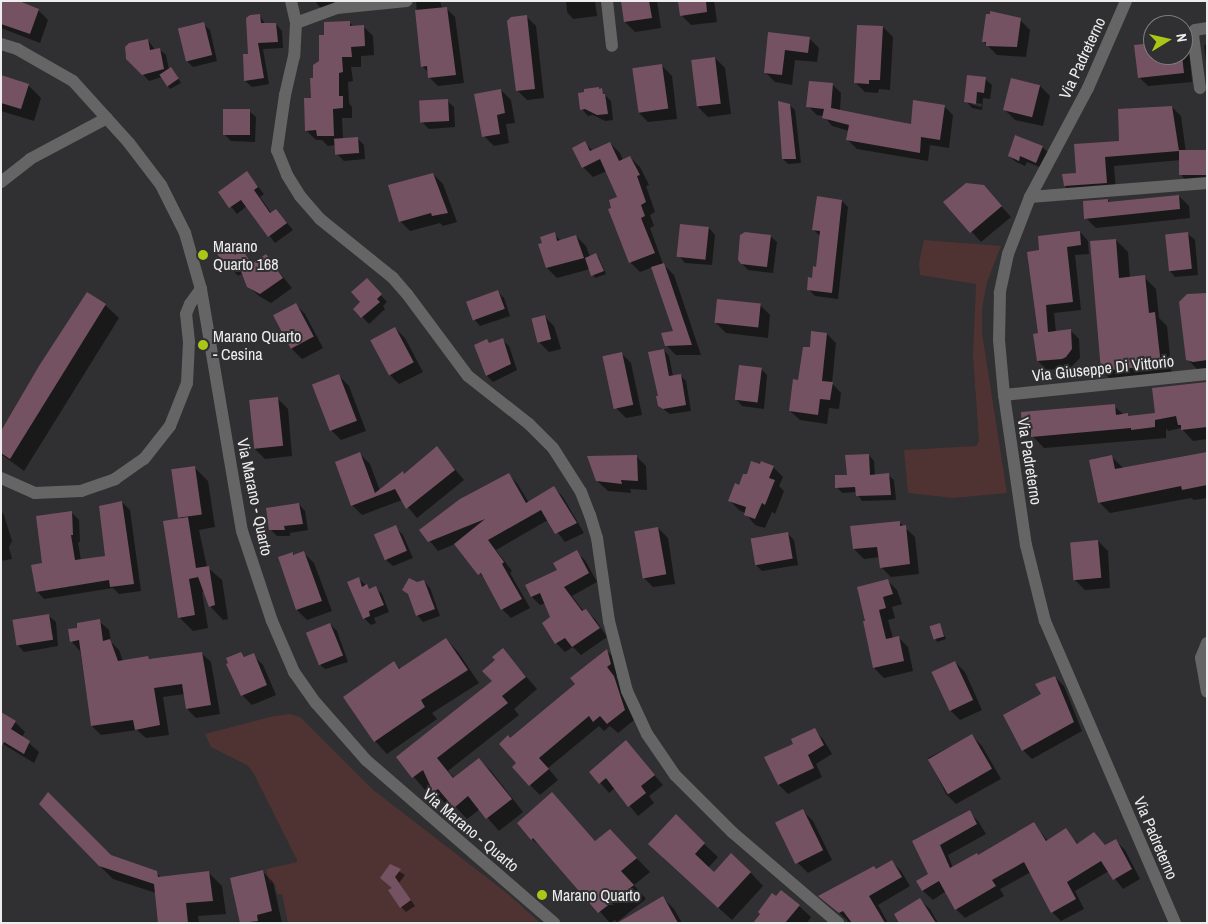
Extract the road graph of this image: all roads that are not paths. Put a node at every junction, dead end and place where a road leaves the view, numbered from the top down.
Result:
1 (291, 1) edge
2 (408, 1) edge
3 (606, 1) edge
4 (1126, 1) edge
5 (296, 23) junction
6 (1207, 28) edge
7 (1, 44) edge
8 (612, 46) dead end
9 (1200, 88) dead end
10 (107, 118) junction
11 (1, 182) edge
12 (1207, 183) edge
13 (1030, 198) junction
14 (201, 289) junction
15 (1207, 374) edge
16 (1004, 394) junction
17 (1, 478) edge
18 (1207, 643) edge
19 (1207, 691) edge
20 (554, 923) edge
21 (838, 923) edge
22 (1175, 923) edge

1 - 5 street
2 - 5 street
3 - 8 street
4 - 13 street, Via Padreterno
5 - 21 street
6 - 9 street
7 - 10 street, Via Marano - Quarto
10 - 11 street
10 - 14 street, Via Marano - Quarto
12 - 13 street
13 - 16 street, Via Padreterno
14 - 17 street
14 - 20 street, Via Marano - Quarto
15 - 16 street, Via Giuseppe Di Vittorio
16 - 22 street, Via Padreterno
18 - 19 street

